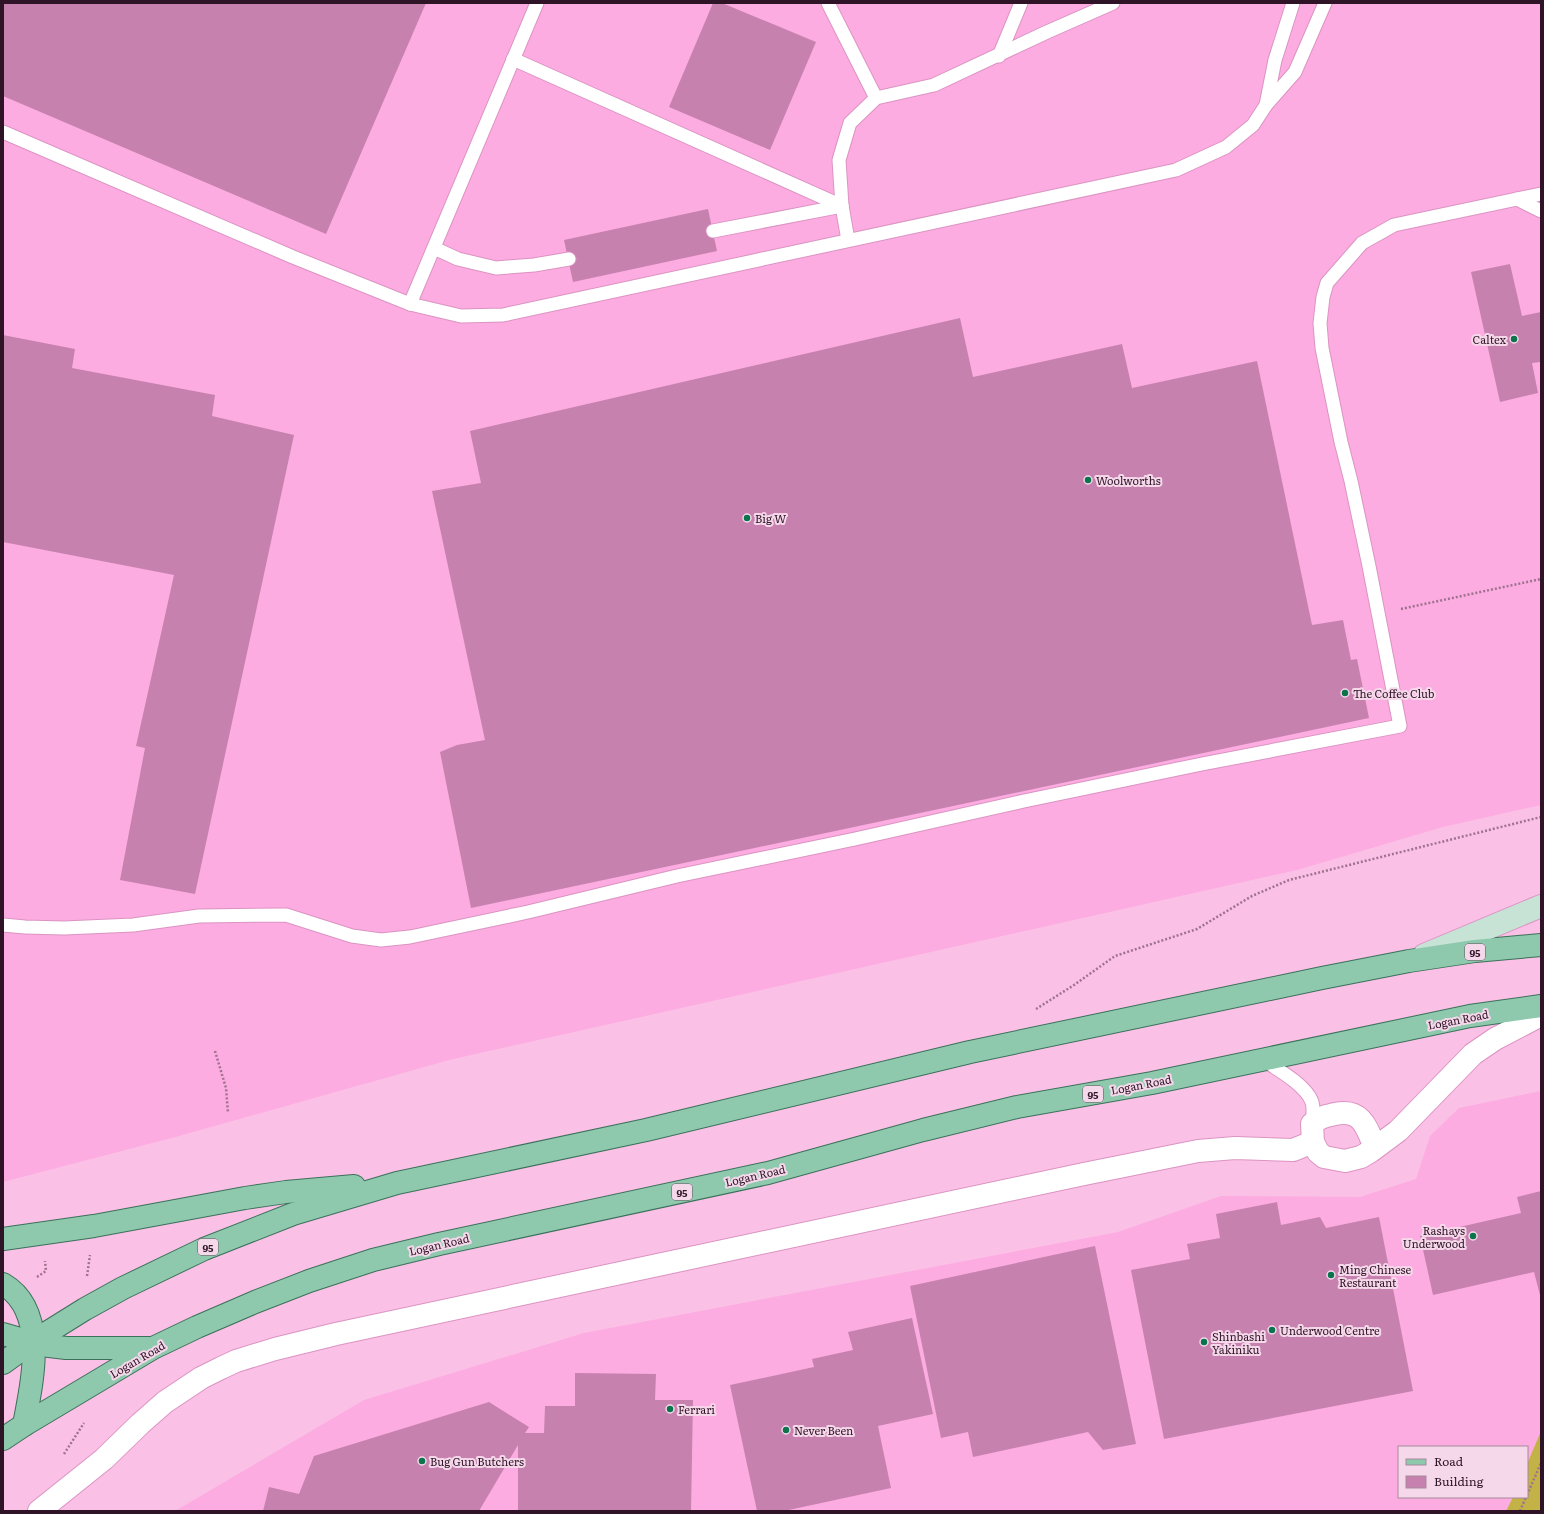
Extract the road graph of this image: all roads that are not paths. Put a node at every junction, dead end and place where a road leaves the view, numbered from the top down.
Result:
1 (537, 3) edge
2 (828, 3) edge
3 (1021, 3) edge
4 (1113, 3) edge
5 (1294, 3) edge
6 (1325, 3) edge
7 (999, 56) junction
8 (513, 59) junction
9 (876, 98) junction
10 (1266, 105) junction
11 (3, 132) edge
12 (1541, 194) edge
13 (1517, 199) junction
14 (842, 206) junction
15 (1541, 211) edge
16 (713, 231) dead end
17 (848, 240) junction
18 (434, 248) junction
19 (568, 259) dead end
20 (410, 304) junction
21 (1541, 906) edge
22 (3, 924) edge
23 (1541, 944) edge
24 (1409, 961) junction
25 (1541, 1006) edge
26 (1541, 1015) edge
27 (1262, 1059) junction
28 (1313, 1133) junction
29 (1375, 1148) junction
30 (397, 1183) junction
31 (3, 1239) edge
32 (3, 1284) edge
33 (3, 1334) edge
34 (32, 1342) junction
35 (153, 1348) junction
36 (3, 1363) edge
37 (24, 1425) junction
38 (3, 1439) edge
39 (39, 1511) edge

1 - 8 lane
2 - 9 lane
3 - 7 lane
4 - 7 lane
5 - 10 lane
6 - 10 lane
7 - 9 lane
8 - 14 lane
8 - 18 lane
9 - 14 lane
10 - 17 lane
11 - 20 lane
12 - 13 lane
13 - 15 lane
13 - 22 lane
14 - 16 lane
14 - 17 lane
17 - 20 lane
18 - 19 lane
18 - 20 lane
21 - 24 main road
23 - 24 main road, 95
24 - 30 main road, 95
25 - 27 main road, Logan Road / 95
26 - 29 street
27 - 28 lane
27 - 35 main road, Logan Road / 95
28 - 29 street
28 - 29 street
28 - 39 street
30 - 31 main road, 95
30 - 34 main road, 95
32 - 34 main road
33 - 34 main road, 95
34 - 35 main road, 95
34 - 36 main road
34 - 37 main road
35 - 37 main road, Logan Road
37 - 38 main road, Logan Road

